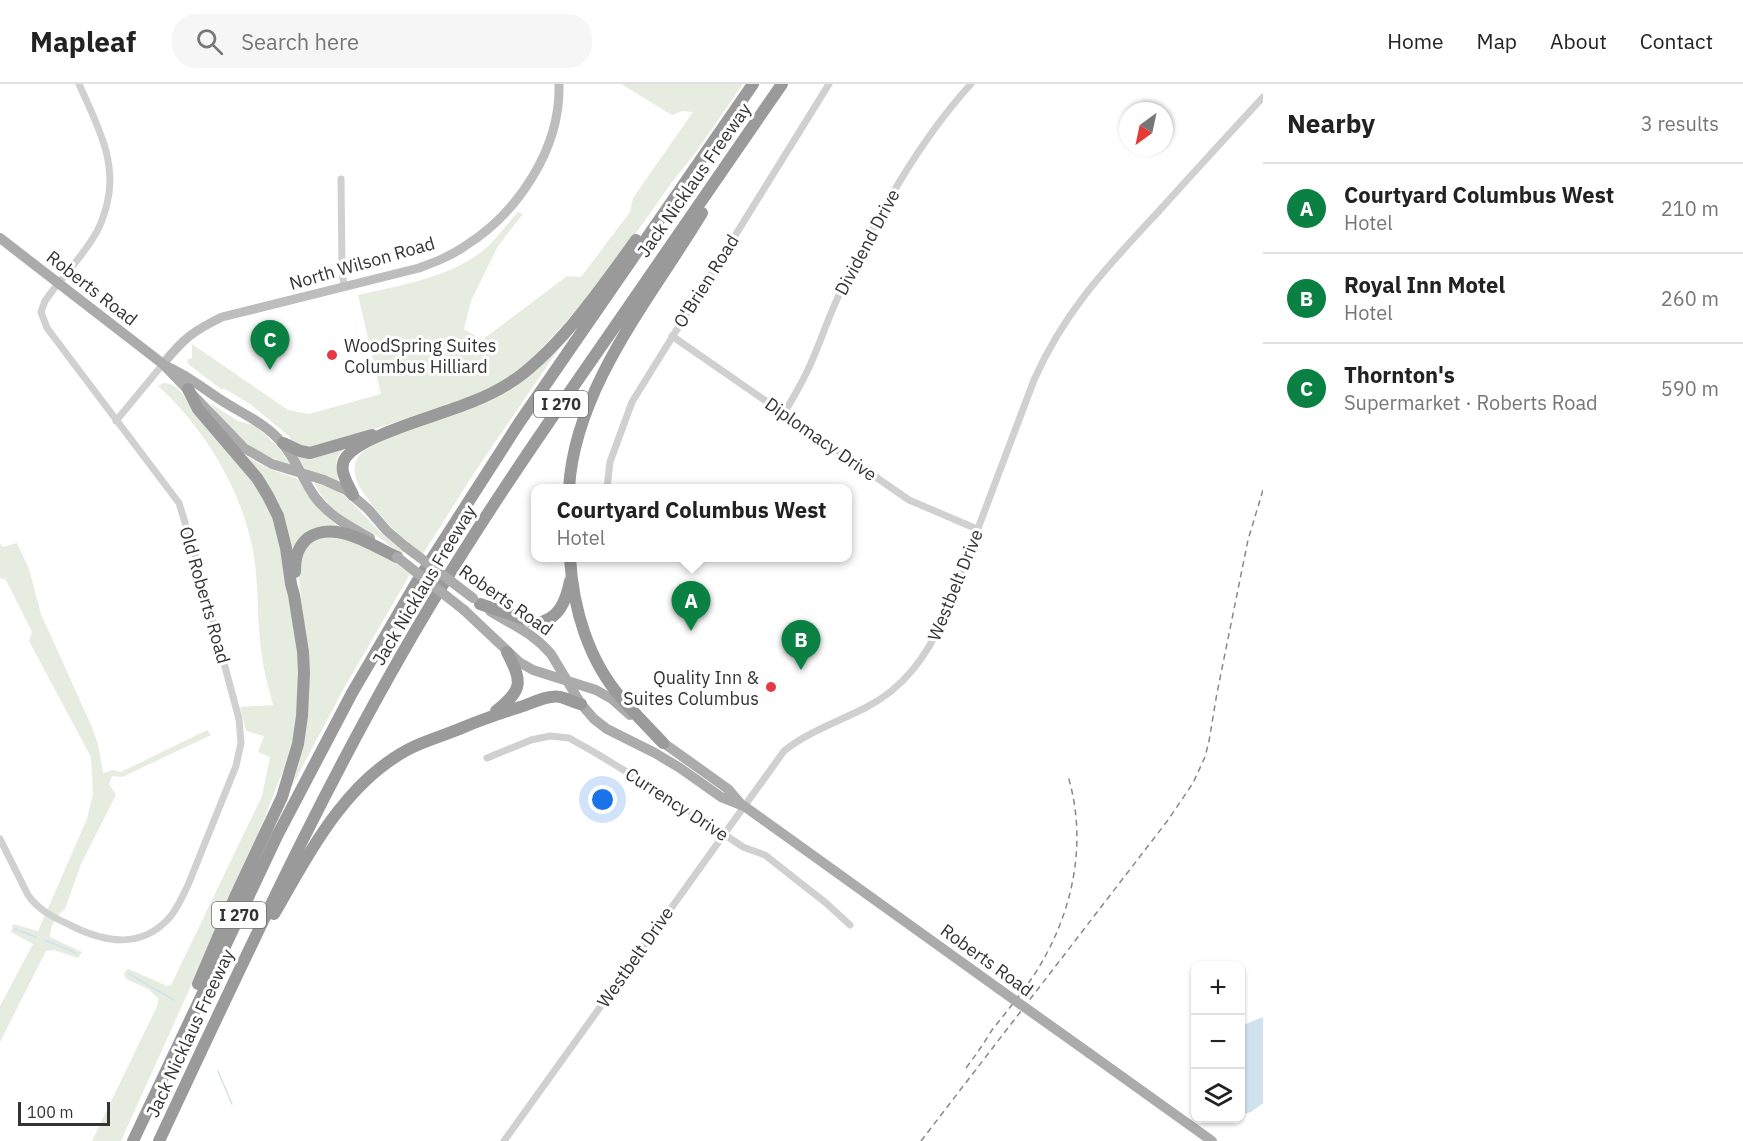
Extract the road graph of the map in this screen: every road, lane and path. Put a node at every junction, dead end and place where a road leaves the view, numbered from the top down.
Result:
1 (80, 84) edge
2 (559, 84) edge
3 (753, 84) edge
4 (782, 84) edge
5 (829, 84) edge
6 (971, 84) edge
7 (1263, 97) edge
8 (765, 109) junction
9 (705, 154) junction
10 (341, 179) dead end
11 (0, 238) edge
12 (59, 284) junction
13 (344, 287) junction
14 (672, 336) junction
15 (163, 364) junction
16 (188, 389) junction
17 (784, 413) junction
18 (116, 421) junction
19 (394, 430) junction
20 (283, 443) junction
21 (301, 473) junction
22 (570, 484) edge
23 (608, 484) edge
24 (353, 495) junction
25 (977, 529) junction
26 (397, 558) junction
27 (570, 562) edge
28 (571, 575) junction
29 (294, 596) junction
30 (477, 601) junction
31 (507, 652) junction
32 (567, 681) junction
33 (581, 704) junction
34 (491, 716) junction
35 (663, 743) junction
36 (487, 758) dead end
37 (744, 806) junction
38 (724, 834) junction
39 (0, 839) edge
40 (850, 925) dead end
41 (235, 980) junction
42 (172, 1059) junction
43 (133, 1141) edge
44 (159, 1141) edge
45 (504, 1141) edge
46 (1212, 1141) edge

1 - 12 street, Old Roberts Road
2 - 13 main road, North Wilson Road
3 - 9 highway, Jack Nicklaus Freeway / I 270
4 - 8 highway, Jack Nicklaus Freeway / I 270
5 - 14 street, O'Brien Road
6 - 17 street, Dividend Drive
7 - 25 street, Westbelt Drive
8 - 22 highway
8 - 41 highway, Jack Nicklaus Freeway / I 270
9 - 19 highway
9 - 42 highway, Jack Nicklaus Freeway / I 270
10 - 13 street
11 - 12 main road, Roberts Road
12 - 15 main road, Roberts Road
12 - 18 street, Old Roberts Road
13 - 15 main road, North Wilson Road
14 - 17 street, Diplomacy Drive
14 - 23 street, O'Brien Road
15 - 16 main road, Roberts Road
15 - 18 street, North Wilson Road
15 - 20 main road, Roberts Road
16 - 21 main road, Roberts Road
16 - 29 highway
17 - 25 street, Diplomacy Drive
18 - 39 street, Old Roberts Road
19 - 20 highway
19 - 24 highway
20 - 21 main road, Roberts Road
21 - 24 main road, Roberts Road
21 - 26 main road, Roberts Road
24 - 30 main road, Roberts Road, bridge
25 - 37 street, Westbelt Drive
26 - 29 highway
26 - 31 main road, Roberts Road, bridge
27 - 28 highway
28 - 30 highway
28 - 35 highway
29 - 42 highway
30 - 32 main road, Roberts Road
31 - 32 main road, Roberts Road
31 - 34 highway
32 - 33 main road, Roberts Road
32 - 35 main road, Roberts Road
33 - 34 highway
33 - 37 main road, Roberts Road
34 - 41 highway
35 - 37 main road, Roberts Road
36 - 38 street, Currency Drive
37 - 38 street, Westbelt Drive
37 - 46 main road, Roberts Road, bridge
38 - 40 street, Currency Drive
38 - 45 street, Westbelt Drive
41 - 44 highway, Jack Nicklaus Freeway / I 270
42 - 43 highway, Jack Nicklaus Freeway / I 270

